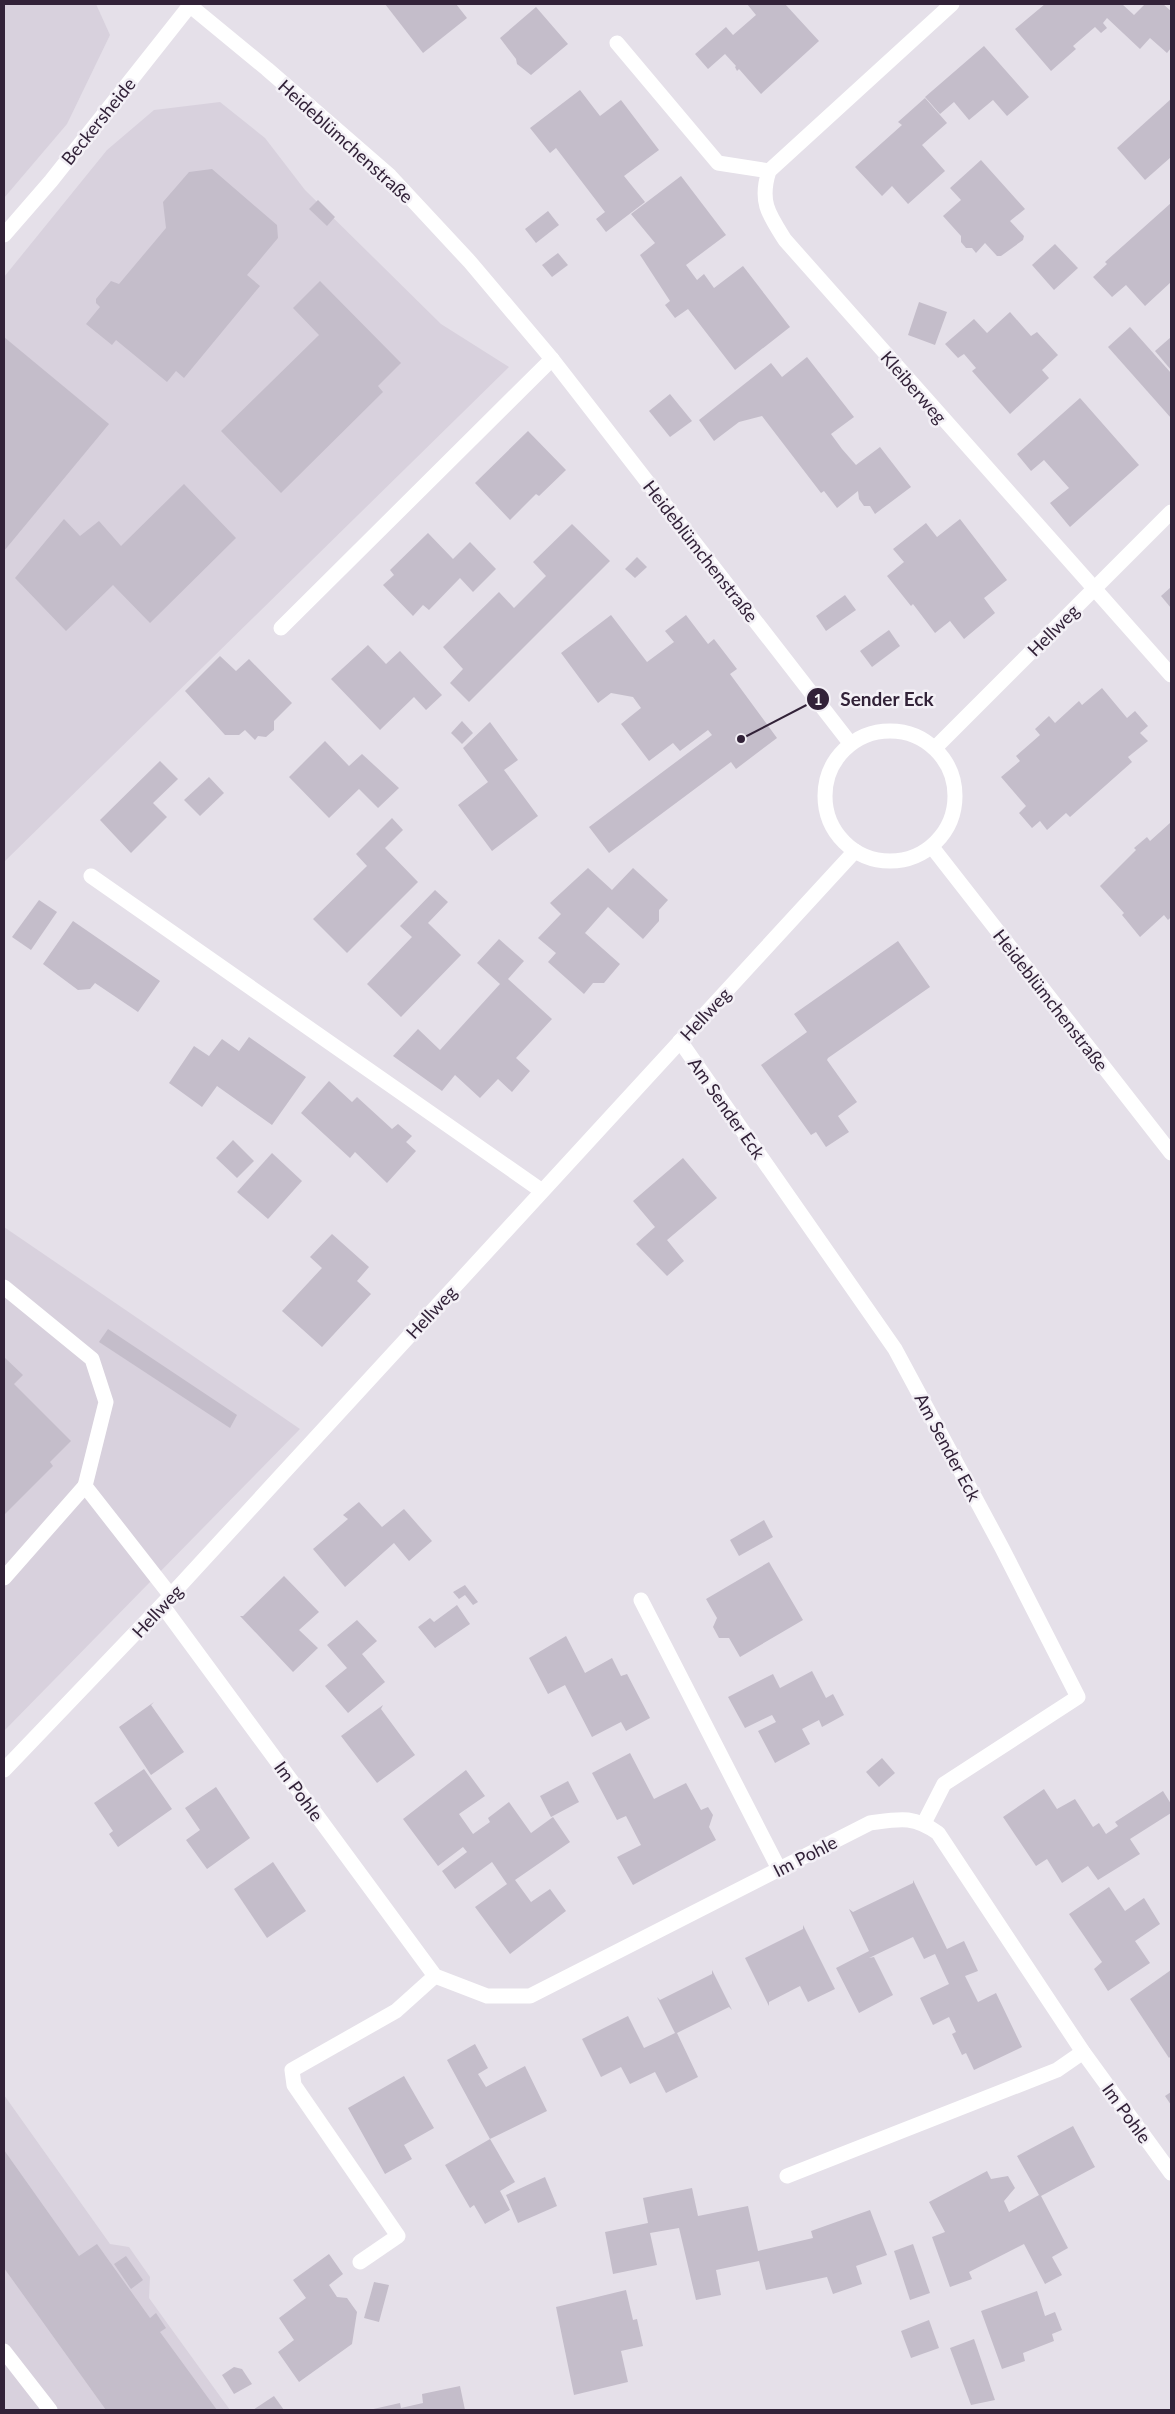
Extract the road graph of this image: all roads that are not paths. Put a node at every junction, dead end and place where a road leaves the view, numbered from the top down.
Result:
1 (190, 4) edge
2 (952, 4) edge
3 (617, 43) dead end
4 (769, 171) junction
5 (4, 235) edge
6 (552, 359) junction
7 (1171, 512) edge
8 (1093, 590) junction
9 (281, 628) dead end
10 (1171, 675) edge
11 (850, 743) junction
12 (935, 748) junction
13 (932, 847) junction
14 (855, 851) junction
15 (91, 876) dead end
16 (680, 1041) junction
17 (1171, 1153) edge
18 (542, 1191) junction
19 (4, 1287) edge
20 (85, 1486) junction
21 (4, 1578) edge
22 (641, 1600) dead end
23 (167, 1601) junction
24 (4, 1770) edge
25 (924, 1823) junction
26 (779, 1869) junction
27 (435, 1976) junction
28 (1083, 2052) junction
29 (1171, 2173) edge
30 (787, 2176) dead end
31 (360, 2262) dead end
32 (4, 2351) edge
33 (50, 2410) edge

1 - 5 street, Beckersheide
1 - 6 street, Heideblümchenstraße
2 - 4 street
3 - 4 street
4 - 8 street, Kleiberweg
6 - 9 street
6 - 11 street, Heideblümchenstraße
7 - 8 street, Hellweg
8 - 10 street, Kleiberweg
8 - 12 street, Hellweg
11 - 12 street
11 - 14 street
12 - 13 street
13 - 14 street
13 - 17 street, Heideblümchenstraße
14 - 16 street, Hellweg
15 - 18 street
16 - 18 street, Hellweg
16 - 25 street, Am Sender Eck
18 - 23 street, Hellweg
19 - 20 street
20 - 21 street
20 - 23 street, Im Pohle
22 - 26 street
23 - 24 street, Hellweg
23 - 27 street, Im Pohle
25 - 26 street, Im Pohle
25 - 28 street, Im Pohle
26 - 27 street, Im Pohle
27 - 31 street
28 - 29 street, Im Pohle
28 - 30 street
32 - 33 street

